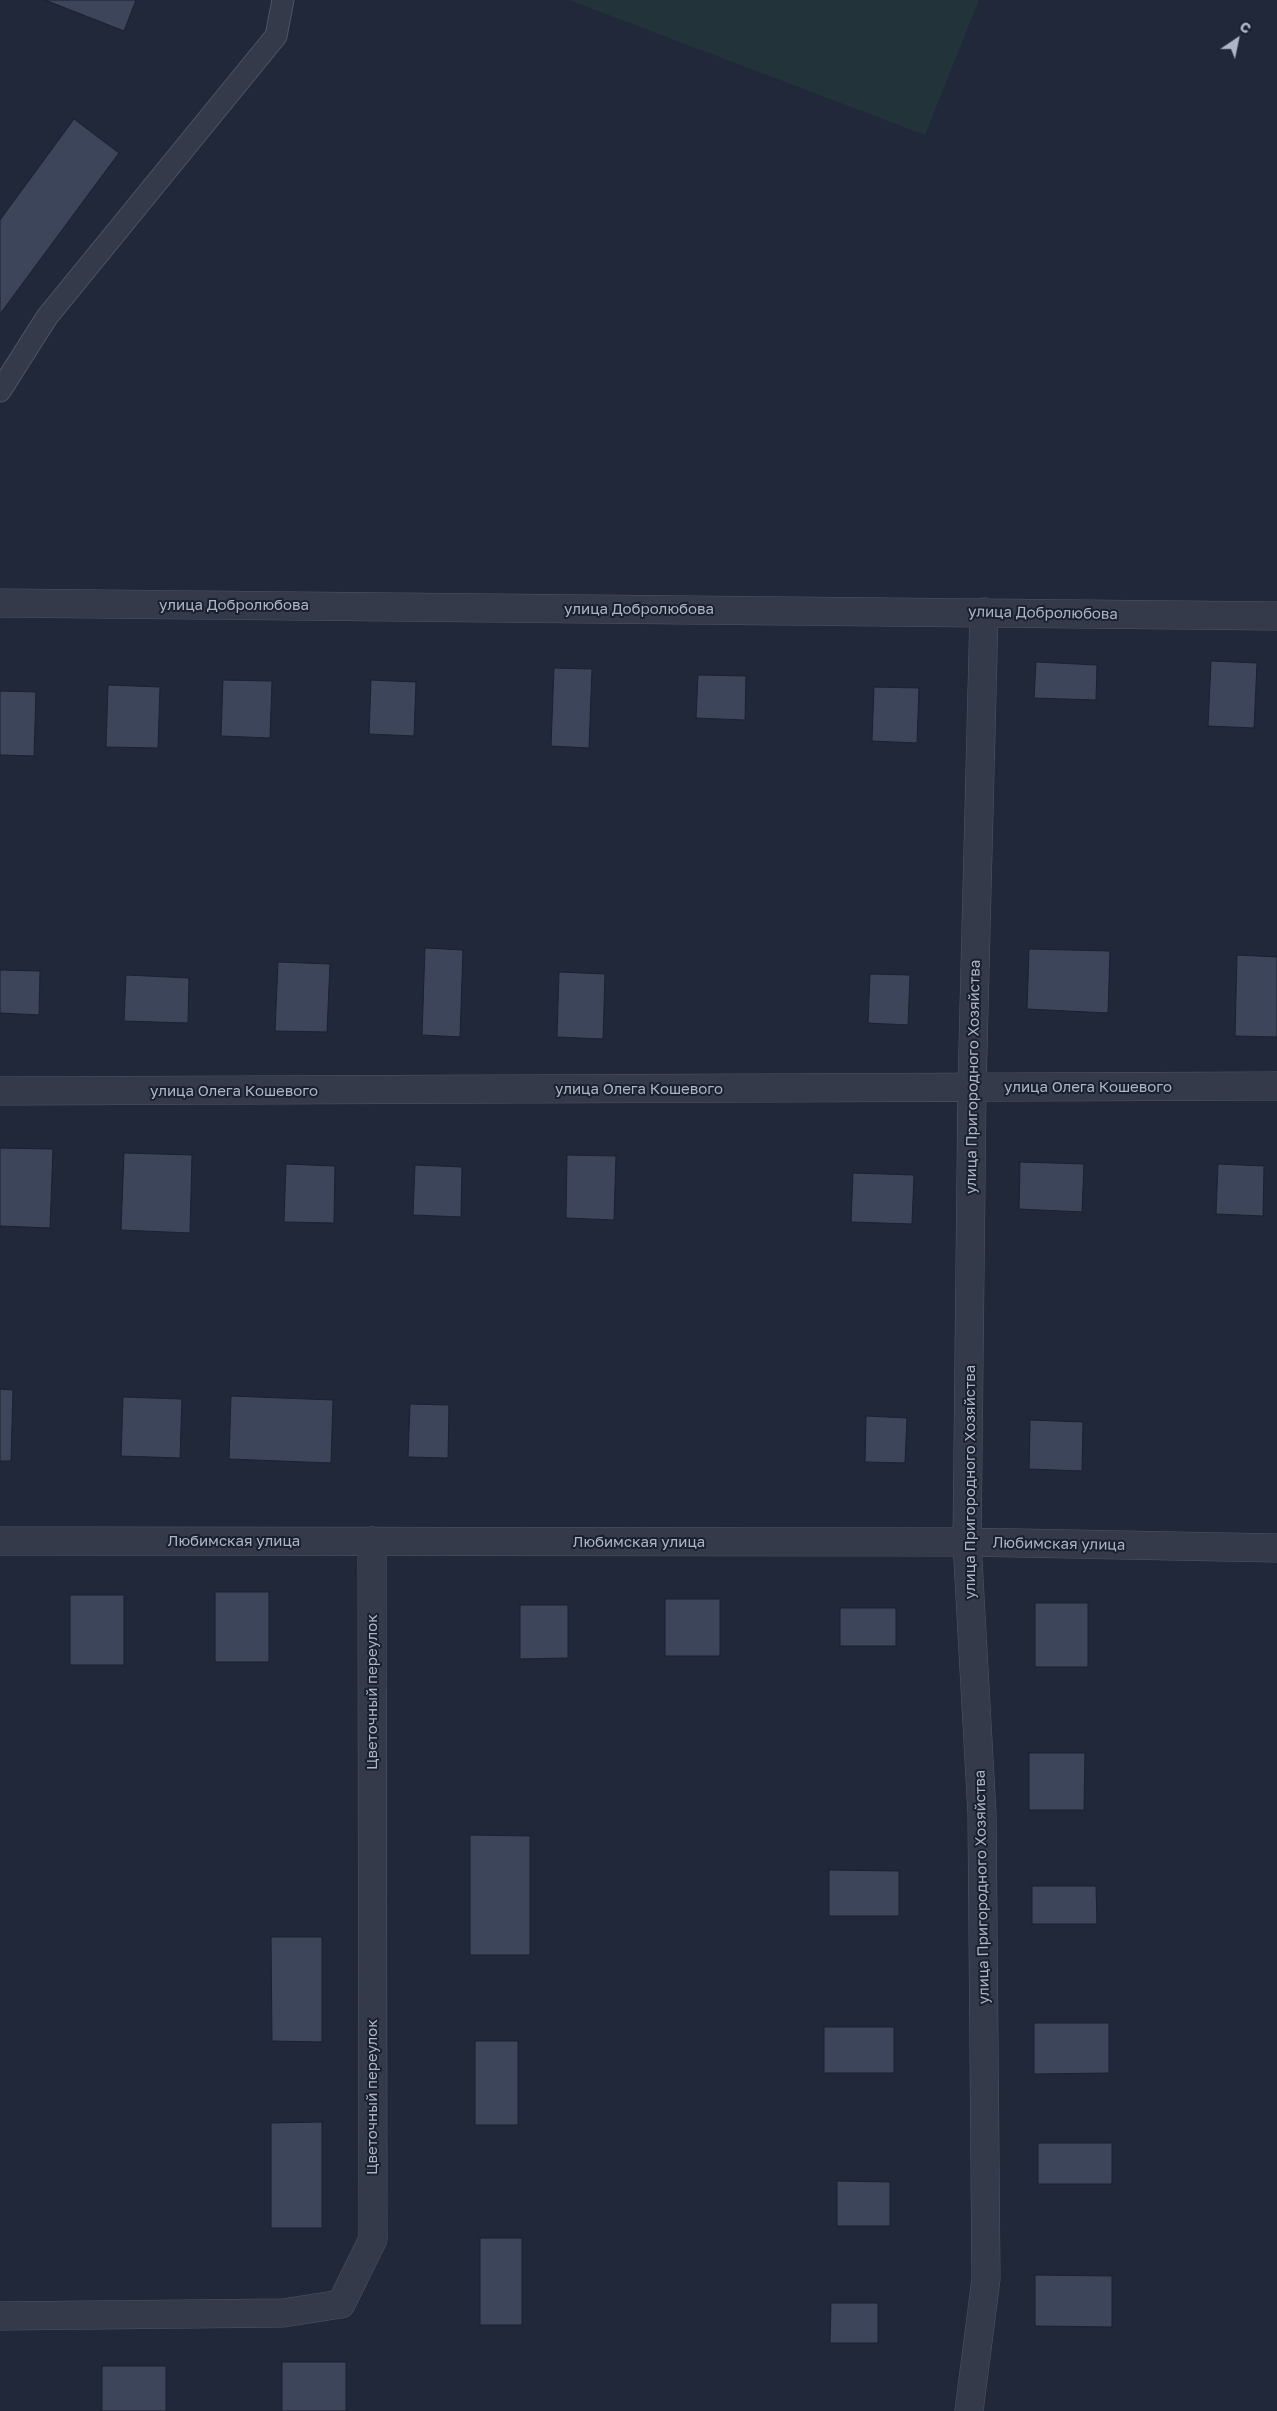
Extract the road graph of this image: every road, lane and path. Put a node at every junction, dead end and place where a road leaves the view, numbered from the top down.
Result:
1 (283, 0) edge
2 (0, 391) edge
3 (0, 603) edge
4 (984, 612) junction
5 (1277, 616) edge
6 (1277, 1086) edge
7 (972, 1088) junction
8 (0, 1091) edge
9 (0, 1541) edge
10 (372, 1541) junction
11 (967, 1542) junction
12 (1277, 1548) edge
13 (0, 2316) edge
14 (969, 2411) edge

1 - 2 lane
3 - 4 street, улица Добролюбова
4 - 5 street, улица Добролюбова
4 - 7 street, улица Пригородного Хозяйства
6 - 7 street, улица Олега Кошевого
7 - 8 street, улица Олега Кошевого
7 - 11 street, улица Пригородного Хозяйства
9 - 10 street, Любимская улица
10 - 11 street, Любимская улица
10 - 13 street, Цветочный переулок
11 - 12 street, Любимская улица
11 - 14 street, улица Пригородного Хозяйства

